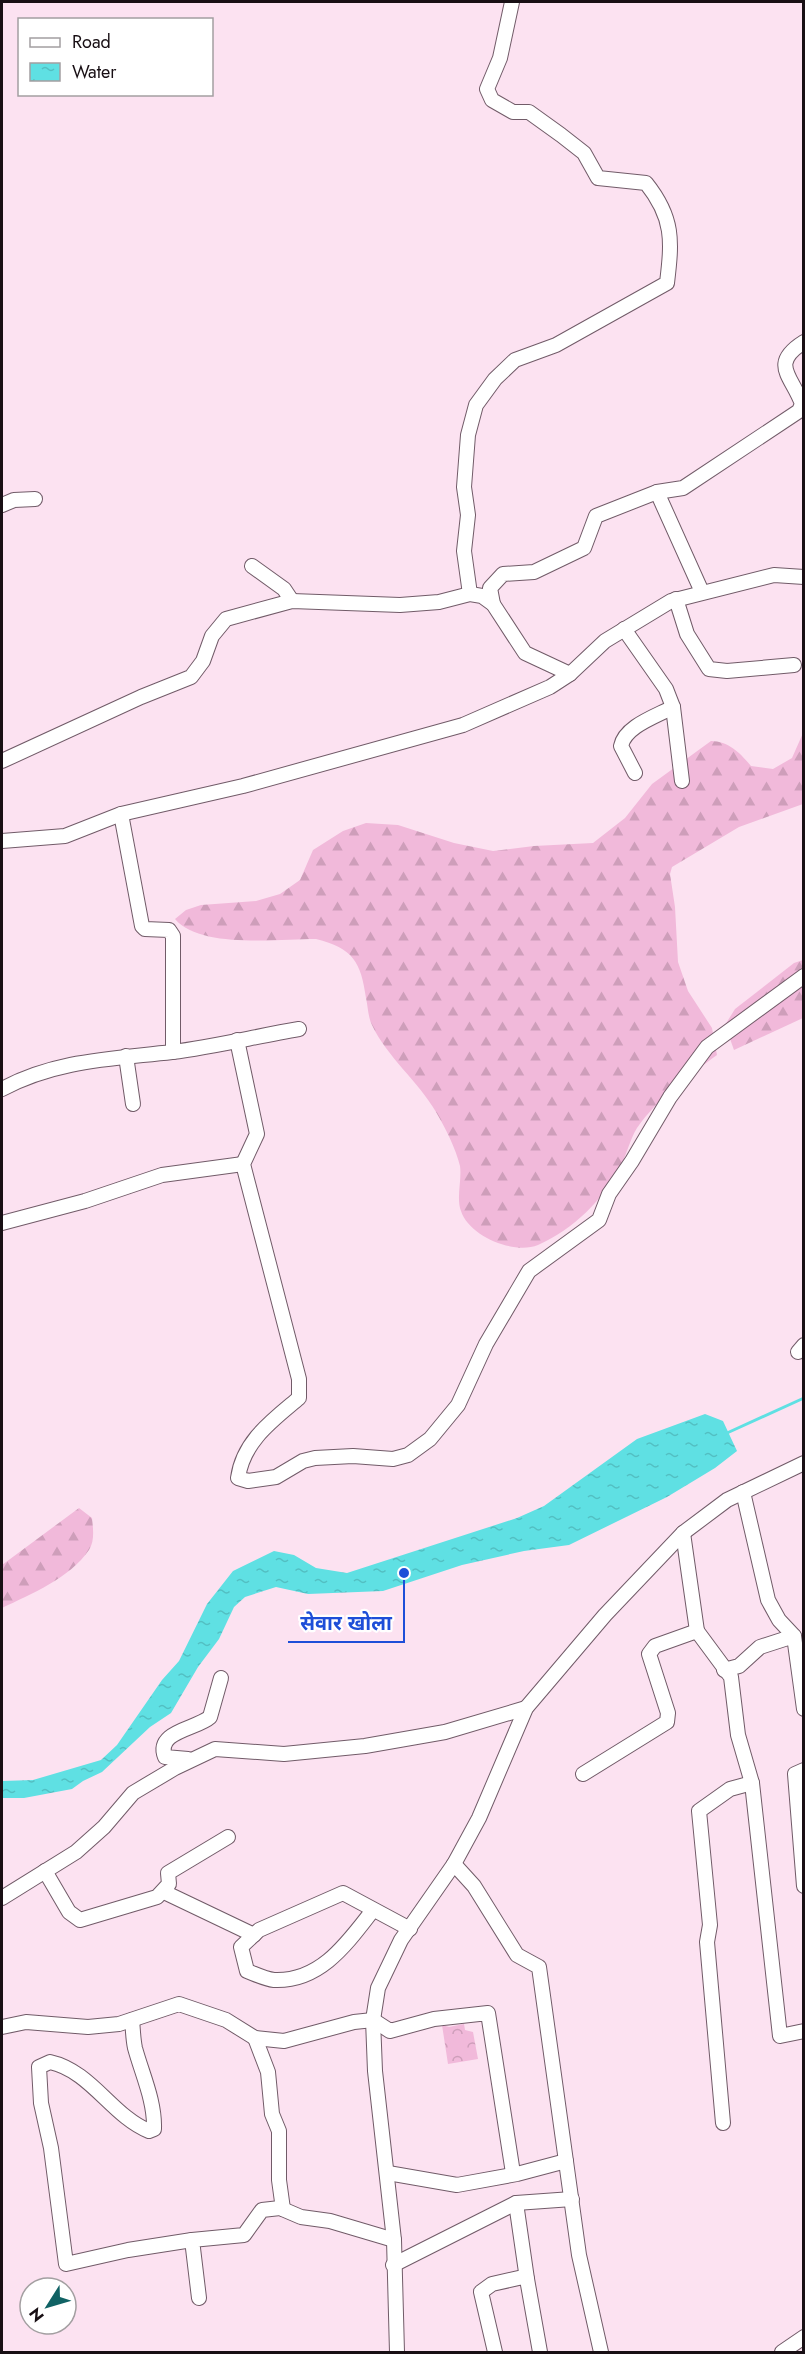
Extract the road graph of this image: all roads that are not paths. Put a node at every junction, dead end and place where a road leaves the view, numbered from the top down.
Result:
1 (512, 2) edge
2 (804, 342) edge
3 (657, 492) junction
4 (35, 500) dead end
5 (2, 505) edge
6 (252, 566) dead end
7 (804, 577) edge
8 (702, 592) junction
9 (470, 594) junction
10 (676, 599) junction
11 (292, 601) junction
12 (493, 604) junction
13 (624, 629) junction
14 (794, 665) dead end
15 (570, 674) junction
16 (673, 707) junction
17 (2, 761) edge
18 (635, 773) dead end
19 (682, 781) dead end
20 (121, 814) junction
21 (2, 841) edge
22 (804, 976) edge
23 (299, 1029) dead end
24 (237, 1040) junction
25 (173, 1052) junction
26 (126, 1056) junction
27 (2, 1089) edge
28 (133, 1104) dead end
29 (243, 1164) junction
30 (2, 1223) edge
31 (804, 1462) edge
32 (743, 1492) junction
33 (683, 1533) junction
34 (697, 1631) junction
35 (794, 1636) junction
36 (724, 1670) junction
37 (221, 1678) dead end
38 (526, 1708) junction
39 (804, 1709) edge
40 (190, 1759) junction
41 (804, 1770) edge
42 (583, 1774) dead end
43 (752, 1783) junction
44 (228, 1837) dead end
45 (454, 1864) junction
46 (45, 1871) junction
47 (804, 1886) edge
48 (164, 1892) junction
49 (2, 1898) edge
50 (373, 1910) junction
51 (410, 1929) junction
52 (254, 1935) junction
53 (132, 2020) junction
54 (373, 2020) junction
55 (2, 2027) edge
56 (804, 2031) edge
57 (255, 2038) junction
58 (723, 2122) dead end
59 (566, 2161) junction
60 (388, 2173) junction
61 (513, 2173) junction
62 (572, 2199) junction
63 (516, 2203) junction
64 (283, 2209) junction
65 (192, 2240) junction
66 (394, 2240) junction
67 (393, 2265) junction
68 (527, 2279) junction
69 (200, 2298) dead end
70 (804, 2337) edge
71 (397, 2352) edge
72 (495, 2352) edge
73 (540, 2352) edge
74 (601, 2352) edge
75 (782, 2352) edge

1 - 9 street
2 - 3 street
3 - 8 street
3 - 12 street
4 - 5 street
6 - 11 street
7 - 8 street
8 - 10 street
9 - 11 street
9 - 12 street
10 - 13 street
10 - 14 street
11 - 17 street
12 - 15 street
13 - 15 street
13 - 16 street
15 - 20 street
16 - 18 street
16 - 19 street
20 - 21 street
20 - 25 street
22 - 29 street
23 - 24 street
24 - 25 street
24 - 29 street
25 - 26 street
26 - 27 street
26 - 28 street
29 - 30 street
31 - 32 street
32 - 33 street
32 - 35 street
33 - 34 street
33 - 38 street
34 - 36 street
34 - 42 street
35 - 36 street
35 - 39 street
36 - 43 street
37 - 40 street
38 - 40 street
38 - 45 street
40 - 46 street
41 - 47 street
43 - 56 street
43 - 58 street
44 - 48 street
45 - 51 street
45 - 59 street
46 - 48 street
46 - 49 street
48 - 52 street
50 - 51 street
50 - 52 street
50 - 52 street
51 - 54 street
53 - 55 street
53 - 57 street
53 - 65 street
54 - 57 street
54 - 60 street
54 - 61 street
57 - 64 street
59 - 61 street
59 - 62 street
60 - 61 street
60 - 66 street
62 - 63 street
62 - 74 street
63 - 67 street
63 - 68 street
64 - 65 street
64 - 66 street
65 - 69 street
66 - 67 street
67 - 71 street
68 - 72 street
68 - 73 street
70 - 75 street

